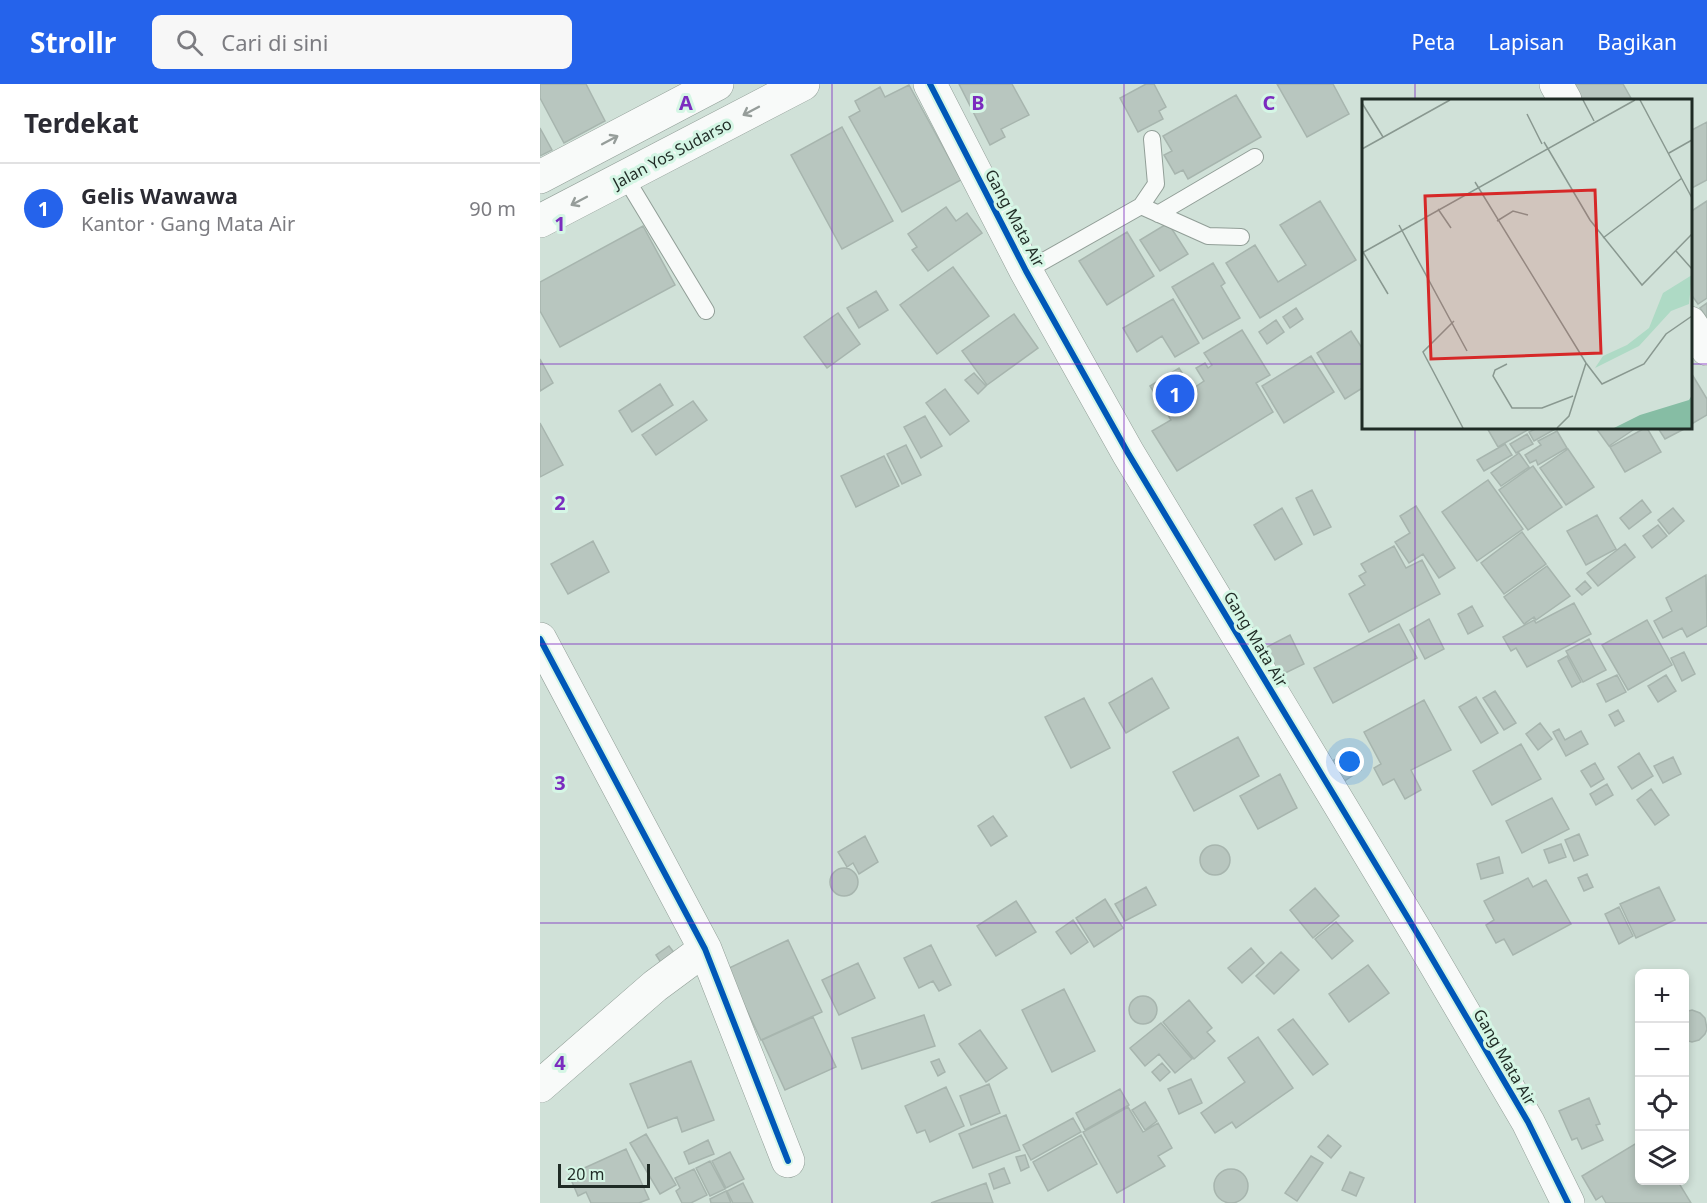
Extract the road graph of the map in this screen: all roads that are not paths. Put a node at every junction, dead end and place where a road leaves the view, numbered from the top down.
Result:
1 (717, 84) edge
2 (803, 84) edge
3 (930, 84) edge
4 (1557, 84) edge
5 (1565, 99) edge
6 (1152, 139) dead end
7 (1255, 157) dead end
8 (540, 177) edge
9 (625, 177) junction
10 (1141, 206) junction
11 (1158, 213) junction
12 (540, 221) edge
13 (1240, 237) dead end
14 (1026, 271) junction
15 (706, 311) dead end
16 (1692, 326) edge
17 (1707, 349) edge
18 (540, 639) edge
19 (705, 949) junction
20 (540, 1086) edge
21 (788, 1161) dead end
22 (1568, 1203) edge

8 -> 1 main road
2 -> 9 main road, Jalan Yos Sudarso
3 - 14 main road, Gang Mata Air
4 - 5 main road
6 - 10 lane
7 - 11 lane
9 -> 12 main road, Jalan Yos Sudarso
9 - 15 lane
10 - 11 lane
10 - 14 lane
11 - 13 lane
14 - 22 main road, Gang Mata Air
16 - 17 main road
18 - 19 main road
19 - 20 main road
19 - 21 main road

